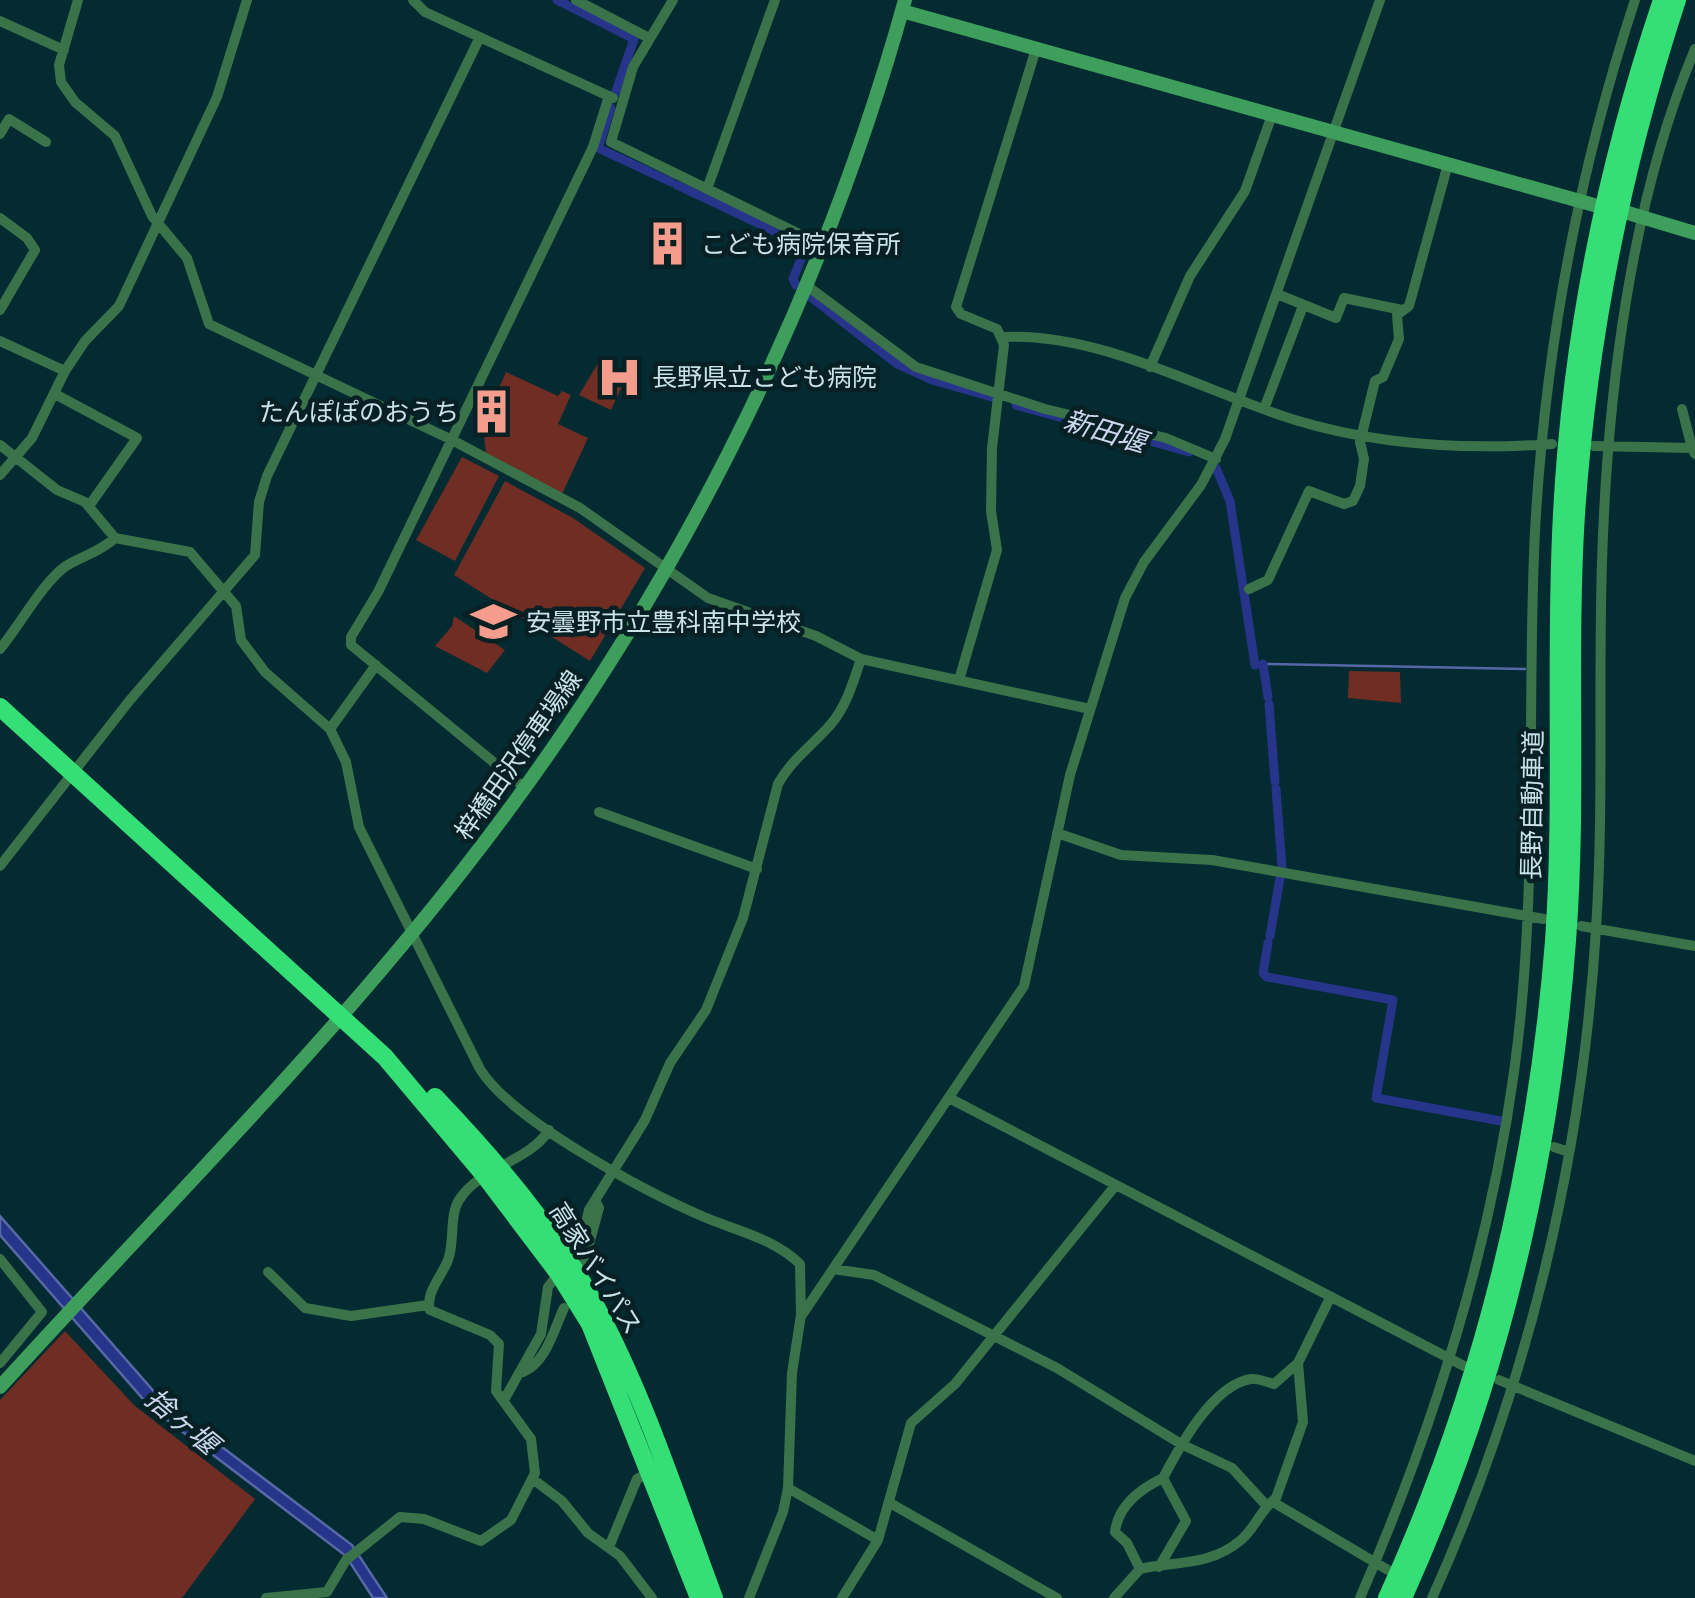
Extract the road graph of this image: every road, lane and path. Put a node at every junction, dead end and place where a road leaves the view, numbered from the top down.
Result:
1 (78, 0) edge
2 (248, 0) edge
3 (576, 0) edge
4 (674, 0) edge
5 (775, 0) edge
6 (1380, 0) edge
7 (1635, 0) edge
8 (1662, 0) edge
9 (1676, 0) edge
10 (416, 1) edge
11 (903, 5) edge
12 (0, 21) edge
13 (480, 38) junction
14 (649, 38) junction
15 (1036, 49) junction
16 (1695, 49) edge
17 (64, 50) junction
18 (609, 96) junction
19 (622, 102) junction
20 (1272, 114) junction
21 (1334, 132) junction
22 (0, 134) edge
23 (46, 142) dead end
24 (1448, 164) junction
25 (707, 190) junction
26 (1578, 200) junction
27 (1594, 205) dead end
28 (1628, 214) dead end
29 (0, 218) edge
30 (1645, 218) junction
31 (157, 224) junction
32 (1695, 233) edge
33 (822, 245) junction
34 (806, 285) junction
35 (1277, 294) junction
36 (1303, 306) junction
37 (0, 310) edge
38 (1402, 310) junction
39 (1003, 338) junction
40 (0, 341) edge
41 (1150, 367) junction
42 (64, 371) junction
43 (316, 375) junction
44 (998, 392) junction
45 (54, 394) junction
46 (1239, 400) junction
47 (1264, 409) junction
48 (1682, 409) dead end
49 (1362, 438) junction
50 (452, 440) junction
51 (1546, 444) junction
52 (0, 445) edge
53 (1594, 446) dead end
54 (1610, 446) junction
55 (1693, 451) edge
56 (16, 457) junction
57 (1216, 458) junction
58 (0, 475) edge
59 (89, 506) junction
60 (115, 538) junction
61 (666, 568) junction
62 (1249, 589) dead end
63 (225, 591) junction
64 (0, 648) edge
65 (862, 659) junction
66 (376, 665) junction
67 (958, 680) junction
68 (0, 707) edge
69 (1090, 709) junction
70 (330, 730) junction
71 (72, 773) junction
72 (525, 788) junction
73 (599, 812) dead end
74 (1056, 833) junction
75 (0, 866) edge
76 (757, 869) junction
77 (1529, 917) junction
78 (1544, 919) dead end
79 (1581, 926) dead end
80 (1596, 928) junction
81 (411, 935) junction
82 (1695, 946) edge
83 (344, 1018) junction
84 (951, 1099) junction
85 (1506, 1127) junction
86 (549, 1130) junction
87 (1518, 1130) dead end
88 (1554, 1146) dead end
89 (1570, 1152) junction
90 (614, 1168) junction
91 (492, 1171) junction
92 (1115, 1186) junction
93 (2, 1253) edge
94 (570, 1267) junction
95 (834, 1269) junction
96 (268, 1272) dead end
97 (1330, 1298) junction
98 (428, 1304) junction
99 (564, 1308) dead end
100 (802, 1316) junction
101 (994, 1334) junction
102 (1450, 1361) junction
103 (0, 1362) edge
104 (1298, 1364) junction
105 (1464, 1366) dead end
106 (522, 1372) junction
107 (1498, 1380) dead end
108 (1512, 1386) junction
109 (0, 1387) edge
110 (504, 1400) junction
111 (1181, 1444) junction
112 (1695, 1461) edge
113 (650, 1472) junction
114 (1163, 1478) junction
115 (534, 1480) junction
116 (788, 1488) junction
117 (890, 1503) junction
118 (1269, 1503) junction
119 (878, 1540) junction
120 (609, 1547) junction
121 (1374, 1564) junction
122 (1159, 1568) junction
123 (1140, 1569) junction
124 (1388, 1570) dead end
125 (1422, 1587) dead end
126 (1433, 1596) edge
127 (266, 1598) edge
128 (652, 1598) edge
129 (699, 1598) edge
130 (714, 1598) edge
131 (748, 1598) edge
132 (842, 1598) edge
133 (1057, 1598) edge
134 (1114, 1598) edge
135 (1360, 1598) edge
136 (1387, 1598) edge
137 (1403, 1598) edge

1 - 17 street
2 - 31 street
3 - 14 street
4 - 14 street
5 - 25 street
6 - 21 street
7 - 26 street
8 - 136 highway, 長野自動車道
9 - 137 highway, 長野自動車道
10 - 13 street
11 - 15 street
11 - 33 street, 梓橋田沢停車場線
12 - 17 street
13 - 18 street
13 - 43 street
14 - 19 street
15 - 20 street
15 - 39 street
16 - 30 street
17 - 31 street
18 - 19 street
18 - 50 street
19 - 25 street
20 - 21 street
20 - 41 street
21 - 24 street
21 - 35 street
22 - 23 street
24 - 26 street
24 - 38 street
25 - 33 street
26 - 27 street
26 - 51 street
28 - 30 street
29 - 37 street
30 - 32 street
30 - 54 street
31 - 42 street
31 - 43 street
33 - 34 street, 梓橋田沢停車場線
34 - 44 street
34 - 61 street, 梓橋田沢停車場線
35 - 36 street
35 - 46 street
36 - 38 street
36 - 47 street
38 - 49 street
39 - 41 street
39 - 44 street
40 - 42 street
41 - 46 street
42 - 45 street
43 - 50 street
43 - 63 street
44 - 57 street
44 - 67 street
45 - 56 street
45 - 59 street
46 - 47 street
46 - 57 street
47 - 49 street
48 - 55 street
49 - 51 street
49 - 62 street
50 - 61 street
50 - 66 street
51 - 77 street
52 - 56 street
53 - 54 street
54 - 55 street
54 - 80 street
56 - 58 street
56 - 59 street
57 - 69 street
59 - 60 street
60 - 63 street
60 - 64 street
61 - 65 street
61 - 72 street, 梓橋田沢停車場線
63 - 70 street
63 - 71 street
65 - 67 street
65 - 76 street
66 - 70 street
66 - 72 street
67 - 69 street
68 - 71 highway, 高家バイパス
69 - 74 street
70 - 81 street
71 - 75 street
71 - 83 highway, 高家バイパス
72 - 81 street, 梓橋田沢停車場線
73 - 76 street
74 - 77 street
74 - 84 street
76 - 90 street
77 - 78 street
77 - 85 street
79 - 80 street
80 - 82 street
80 - 89 street
81 - 83 street, 梓橋田沢停車場線
81 - 86 street
83 - 91 highway, 高家バイパス
83 - 109 street, 梓橋田沢停車場線
84 - 92 street
84 - 95 street
85 - 87 street
85 - 102 street
86 - 90 street
86 - 91 street
88 - 89 street
89 - 108 street
90 - 94 street
90 - 100 street
91 - 94 highway, 高家バイパス
91 - 98 street
92 - 97 street
92 - 101 street
93 - 103 street
94 - 106 street
94 - 113 highway, 高家バイパス
94 - 130 highway, 高家バイパス
95 - 100 street
95 - 101 street
96 - 98 street
97 - 102 street
97 - 104 street
98 - 110 street
99 - 106 street
100 - 116 street
101 - 111 street
101 - 117 street
102 - 105 street
102 - 121 street
104 - 111 street
104 - 118 street
106 - 110 street
107 - 108 street
108 - 112 street
108 - 126 street
110 - 115 street
111 - 114 street
111 - 118 street
113 - 120 street
113 - 129 highway, 高家バイパス
114 - 122 street
114 - 123 street
115 - 120 street
115 - 127 street
116 - 119 street
116 - 131 street
117 - 119 street
117 - 133 street
118 - 121 street
118 - 122 street
119 - 132 street
120 - 128 street
121 - 124 street
121 - 135 street
122 - 123 street
123 - 134 street
125 - 126 street

